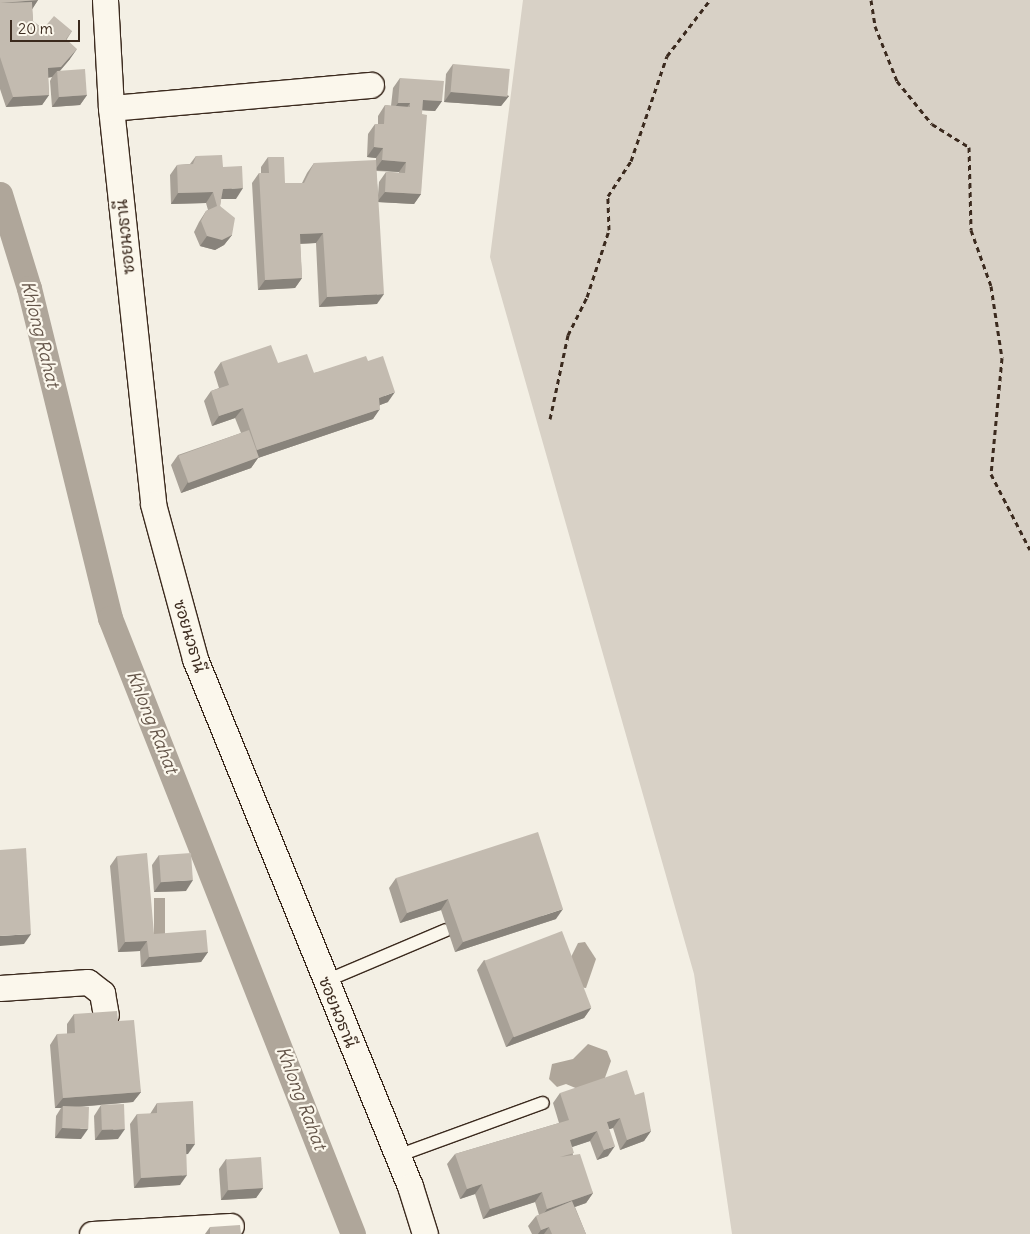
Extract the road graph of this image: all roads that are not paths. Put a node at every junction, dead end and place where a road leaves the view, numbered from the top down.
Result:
1 (104, 0) edge
2 (371, 85) dead end
3 (111, 108) junction
4 (446, 930) dead end
5 (326, 981) junction
6 (0, 988) edge
7 (106, 1015) edge
8 (543, 1103) dead end
9 (397, 1156) junction
10 (231, 1226) edge
11 (92, 1234) edge
12 (425, 1234) edge

1 - 3 street, ซอยนวธานี
2 - 3 street
3 - 5 street, ซอยนวธานี
4 - 5 lane
5 - 9 street, ซอยนวธานี
6 - 7 street
8 - 9 lane
9 - 12 street, ซอยนวธานี
10 - 11 street

